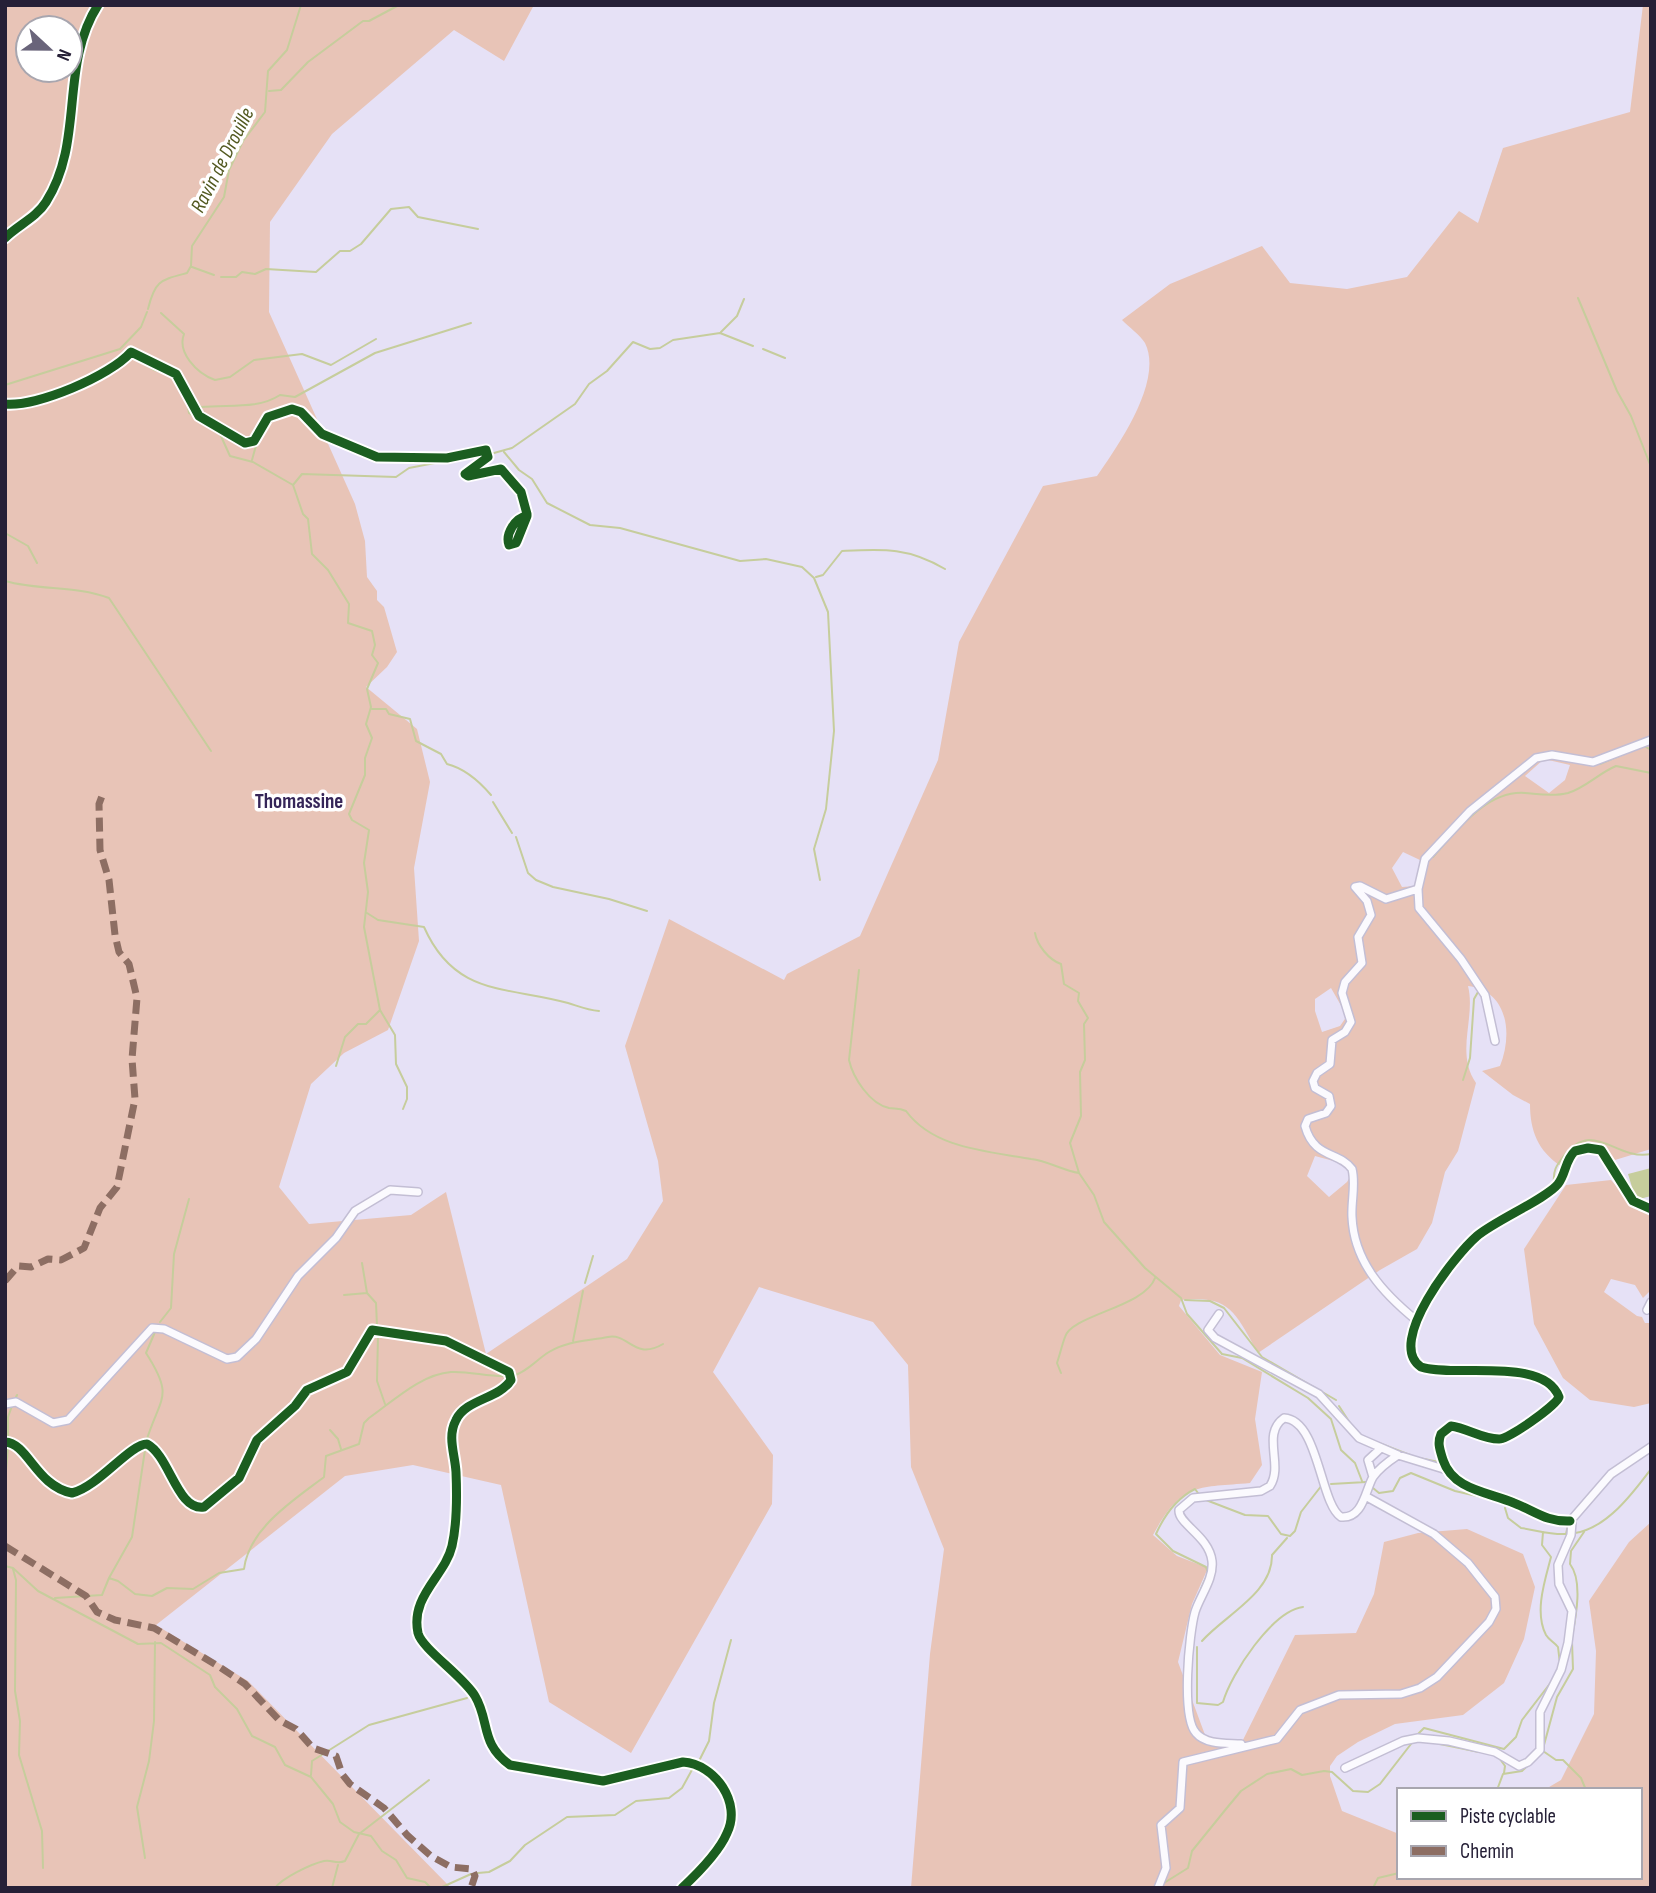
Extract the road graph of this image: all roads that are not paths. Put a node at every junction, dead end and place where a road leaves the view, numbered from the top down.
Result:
1 (98, 5) edge
2 (5, 238) edge
3 (5, 404) edge
4 (527, 516) dead end
5 (1651, 740) edge
6 (1418, 889) junction
7 (1495, 1041) dead end
8 (418, 1192) dead end
9 (1651, 1209) edge
10 (1219, 1314) dead end
11 (1416, 1320) junction
12 (5, 1404) edge
13 (5, 1442) edge
14 (1651, 1447) edge
15 (1381, 1448) junction
16 (1398, 1455) junction
17 (1447, 1470) junction
18 (1373, 1477) junction
19 (1367, 1497) junction
20 (1571, 1521) junction
21 (1246, 1744) junction
22 (1345, 1768) dead end
23 (682, 1888) edge
24 (1158, 1888) edge

1 - 2 main road
3 - 4 street
5 - 6 street
6 - 7 street
6 - 11 street
8 - 12 street
9 - 11 street
10 - 15 street
11 - 17 street
13 - 23 street
14 - 20 street
15 - 16 street
15 - 18 street
16 - 17 street
16 - 18 street
17 - 20 street
18 - 19 street
19 - 21 street
19 - 21 street
20 - 22 street
21 - 24 street

